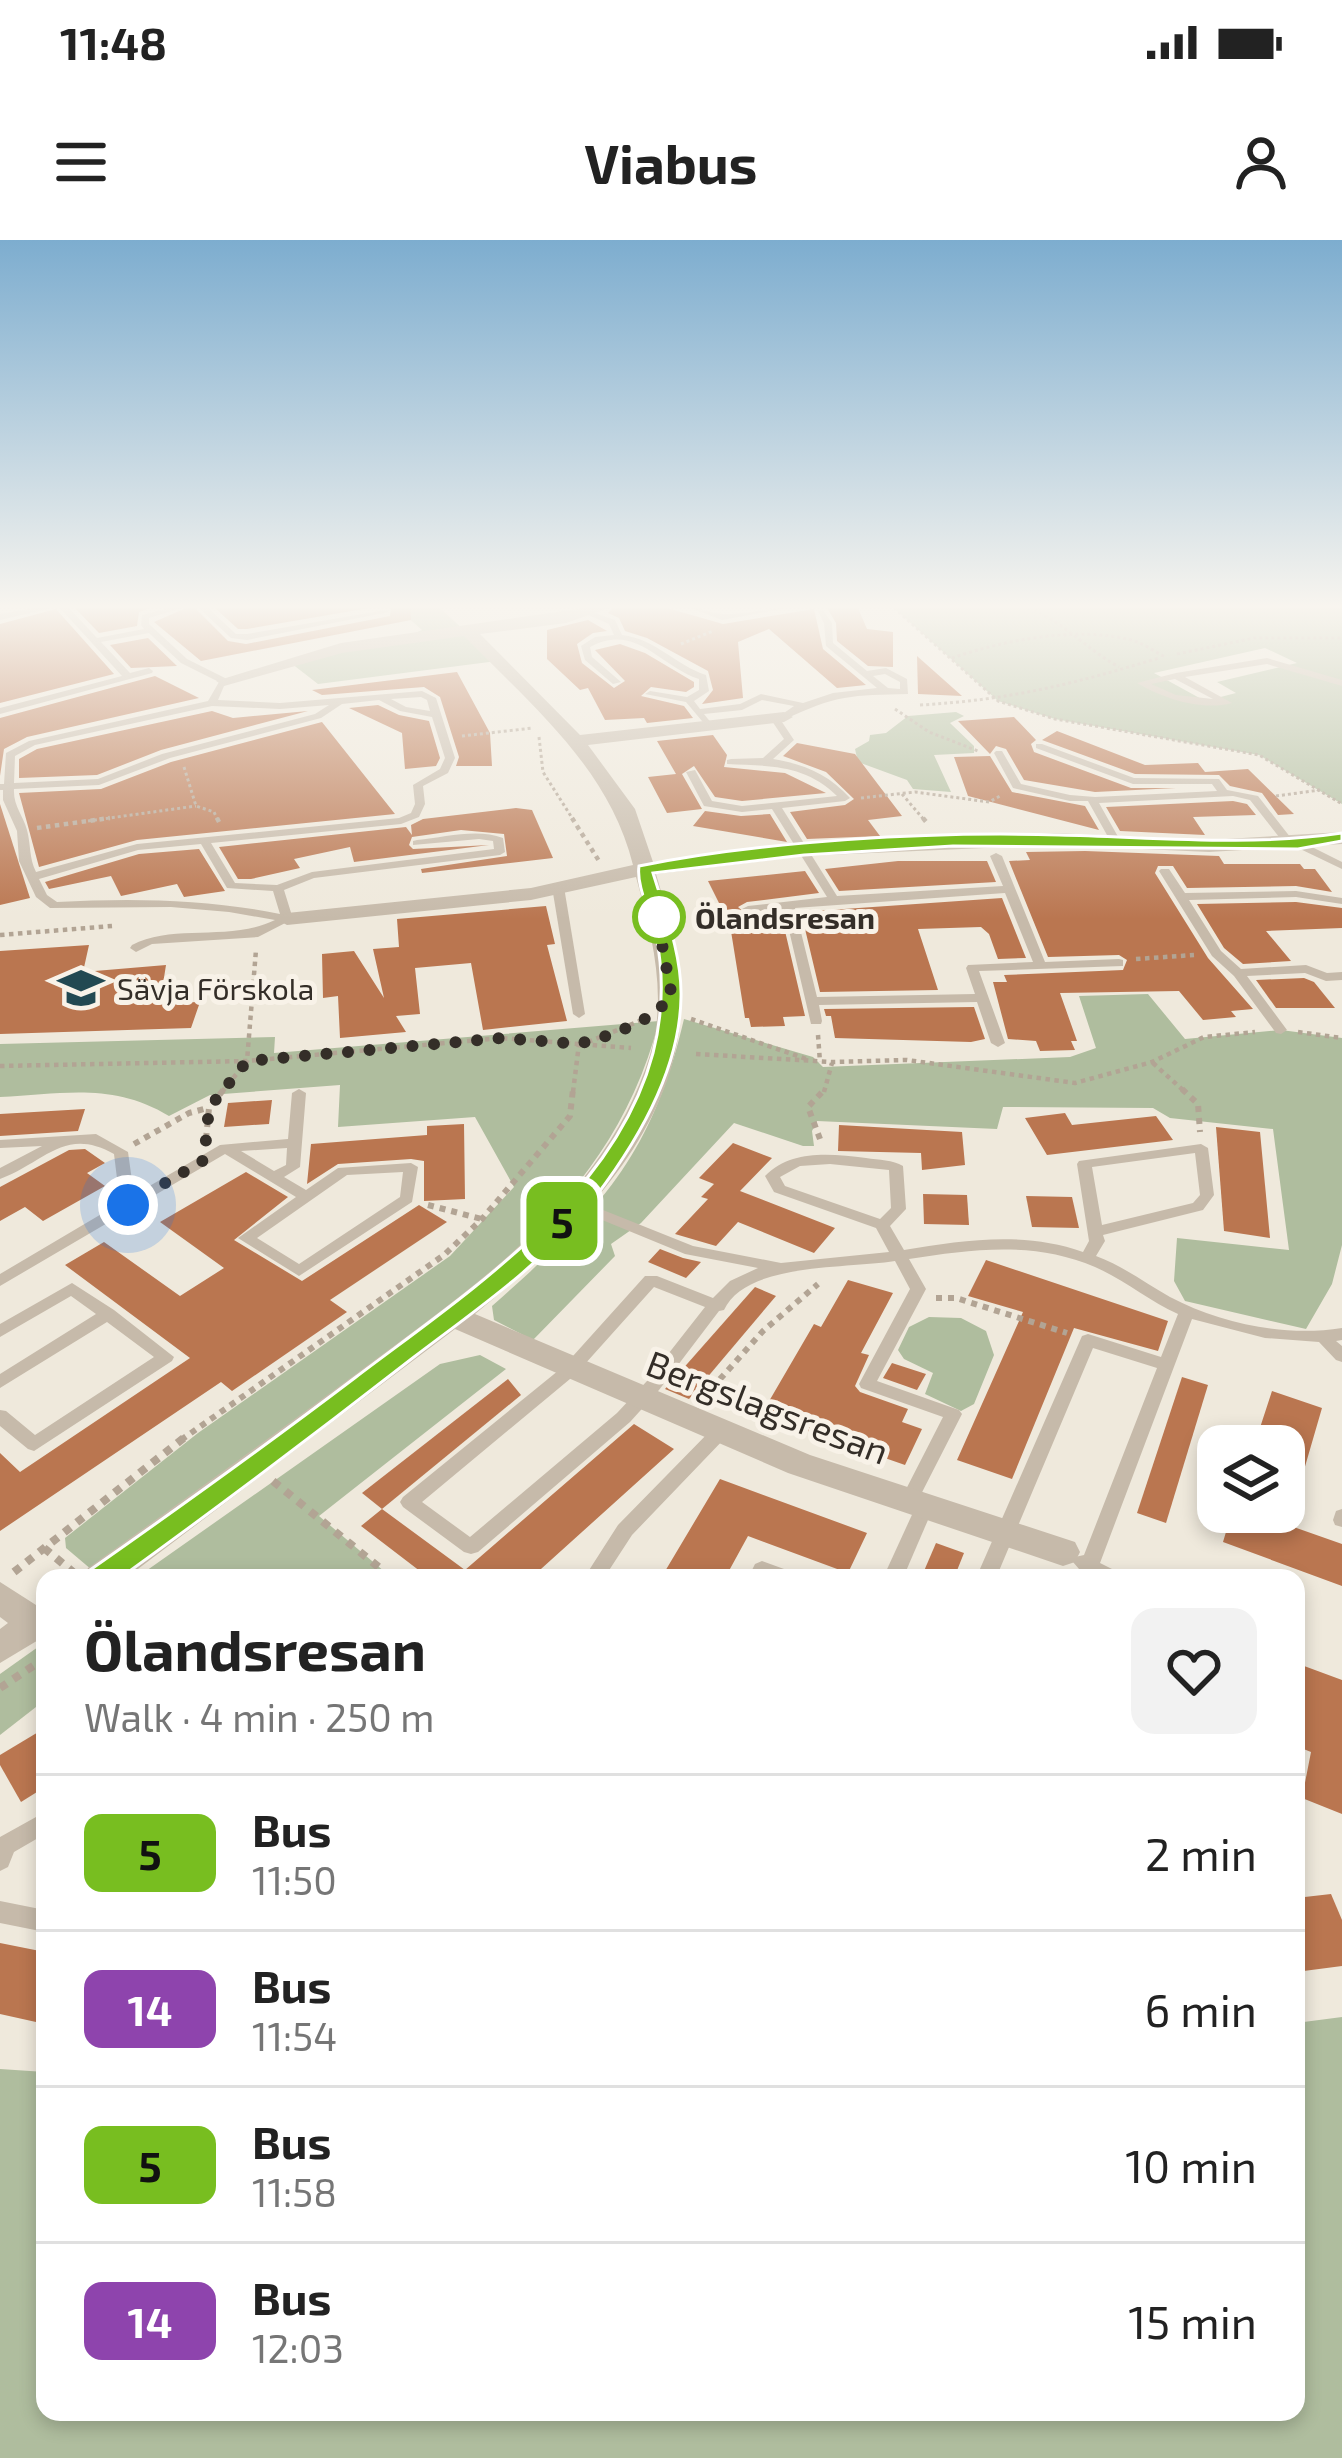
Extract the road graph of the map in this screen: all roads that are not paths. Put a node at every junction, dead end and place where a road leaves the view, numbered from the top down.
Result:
1 (174, 712) edge
2 (325, 712) edge
3 (418, 712) edge
4 (437, 712) edge
5 (546, 712) edge
6 (697, 712) edge
7 (726, 712) edge
8 (790, 712) edge
9 (438, 715) junction
10 (780, 717) junction
11 (702, 718) junction
12 (574, 741) junction
13 (1039, 746) dead end
14 (999, 753) road end
15 (767, 759) junction
16 (731, 762) dead end
17 (691, 772) dead end
18 (6, 786) edge
19 (1224, 794) junction
20 (1092, 800) junction
21 (775, 806) junction
22 (401, 821) junction
23 (22, 836) junction
24 (1342, 838) edge
25 (204, 841) junction
26 (1116, 842) junction
27 (417, 843) junction
28 (1294, 844) junction
29 (5, 846) dead end
30 (804, 850) junction
31 (996, 856) dead end
32 (426, 861) junction
33 (1342, 866) edge
34 (644, 869) junction
35 (1165, 871) dead end
36 (32, 877) junction
37 (559, 887) junction
38 (278, 888) junction
39 (1010, 889) junction
40 (1181, 897) junction
41 (834, 900) junction
42 (1342, 901) edge
43 (790, 904) junction
44 (748, 909) dead end
45 (287, 919) junction
46 (136, 948) dead end
47 (1118, 963) road end
48 (1042, 966) junction
49 (1238, 974) junction
50 (1342, 976) edge
51 (983, 998) junction
52 (812, 1000) junction
53 (579, 1014) dead end
54 (816, 1021) dead end
55 (1281, 1030) road end
56 (998, 1043) dead end
57 (299, 1093) dead end
58 (62, 1141) junction
59 (294, 1143) junction
60 (0, 1144) edge
61 (225, 1148) junction
62 (0, 1174) edge
63 (274, 1177) junction
64 (306, 1197) junction
65 (128, 1205) junction
66 (578, 1205) junction
67 (882, 1225) junction
68 (1095, 1232) junction
69 (897, 1252) junction
70 (0, 1256) edge
71 (1087, 1259) junction
72 (778, 1268) junction
73 (19, 1270) junction
74 (0, 1281) edge
75 (718, 1306) junction
76 (1187, 1312) junction
77 (108, 1315) junction
78 (452, 1316) junction
79 (0, 1331) edge
80 (1333, 1336) edge
81 (1342, 1356) edge
82 (1164, 1364) junction
83 (570, 1370) junction
84 (0, 1382) edge
85 (641, 1400) junction
86 (0, 1415) edge
87 (720, 1432) junction
88 (917, 1503) junction
89 (1005, 1533) junction
90 (1079, 1565) edge
91 (113, 1569) edge
92 (600, 1569) edge
93 (896, 1569) edge
94 (990, 1569) edge
95 (0, 1596) edge
96 (36, 1628) edge
97 (36, 1635) edge
98 (0, 1648) edge
99 (36, 1828) edge
100 (0, 1860) edge
101 (0, 1912) edge
102 (36, 1919) edge

1 - 18 lane
2 - 18 lane
3 - 9 lane
4 - 9 lane
5 - 12 street
6 - 11 lane
7 - 11 lane
8 - 10 lane
9 - 22 lane
10 - 11 street
10 - 15 lane
11 - 12 street
12 - 34 street
13 - 19 lane
14 - 20 lane
15 - 16 lane
15 - 21 lane
17 - 21 lane
18 - 23 lane
19 - 20 lane
19 - 28 lane
20 - 26 lane
21 - 30 lane
22 - 25 lane
22 - 27 lane
23 - 29 lane
23 - 36 lane
24 - 28 street
25 - 36 lane
25 - 38 lane
26 - 28 street
26 - 30 street
27 - 32 lane
27 - 32 lane
28 - 33 lane
30 - 34 street
30 - 41 lane
31 - 39 lane
32 - 38 lane
34 - 37 street
34 - 66 street
35 - 40 lane
36 - 45 lane
37 - 45 street
37 - 53 lane
38 - 45 lane
39 - 41 lane
39 - 48 lane
40 - 42 lane
40 - 49 lane
41 - 43 lane
43 - 44 lane
43 - 52 lane
45 - 46 lane
47 - 48 lane
48 - 51 lane
49 - 50 lane
49 - 55 lane
51 - 52 lane
51 - 56 lane
52 - 54 lane
57 - 59 lane
58 - 60 lane
58 - 62 lane
58 - 65 lane
59 - 61 lane
59 - 63 lane
61 - 63 lane
61 - 65 lane
63 - 64 lane
64 - 64 lane
65 - 73 lane
66 - 72 lane
66 - 78 street
67 - 67 lane
67 - 69 lane
68 - 68 lane
68 - 71 lane
69 - 71 lane
69 - 72 lane
69 - 88 lane
70 - 73 lane
71 - 76 lane
72 - 75 lane
73 - 74 lane
75 - 83 lane
75 - 85 lane
76 - 80 lane
76 - 82 lane
77 - 79 lane
77 - 84 lane
77 - 86 lane
78 - 83 street, Bergslagsresan
78 - 91 street
80 - 81 lane
82 - 89 lane
82 - 90 lane
83 - 85 street, Bergslagsresan
83 - 85 lane
85 - 87 street, Bergslagsresan
87 - 88 street, Bergslagsresan
87 - 92 lane
88 - 89 street, Bergslagsresan
88 - 93 lane
89 - 90 street, Bergslagsresan
89 - 94 lane
95 - 96 street
97 - 98 street
99 - 100 lane
101 - 102 lane

